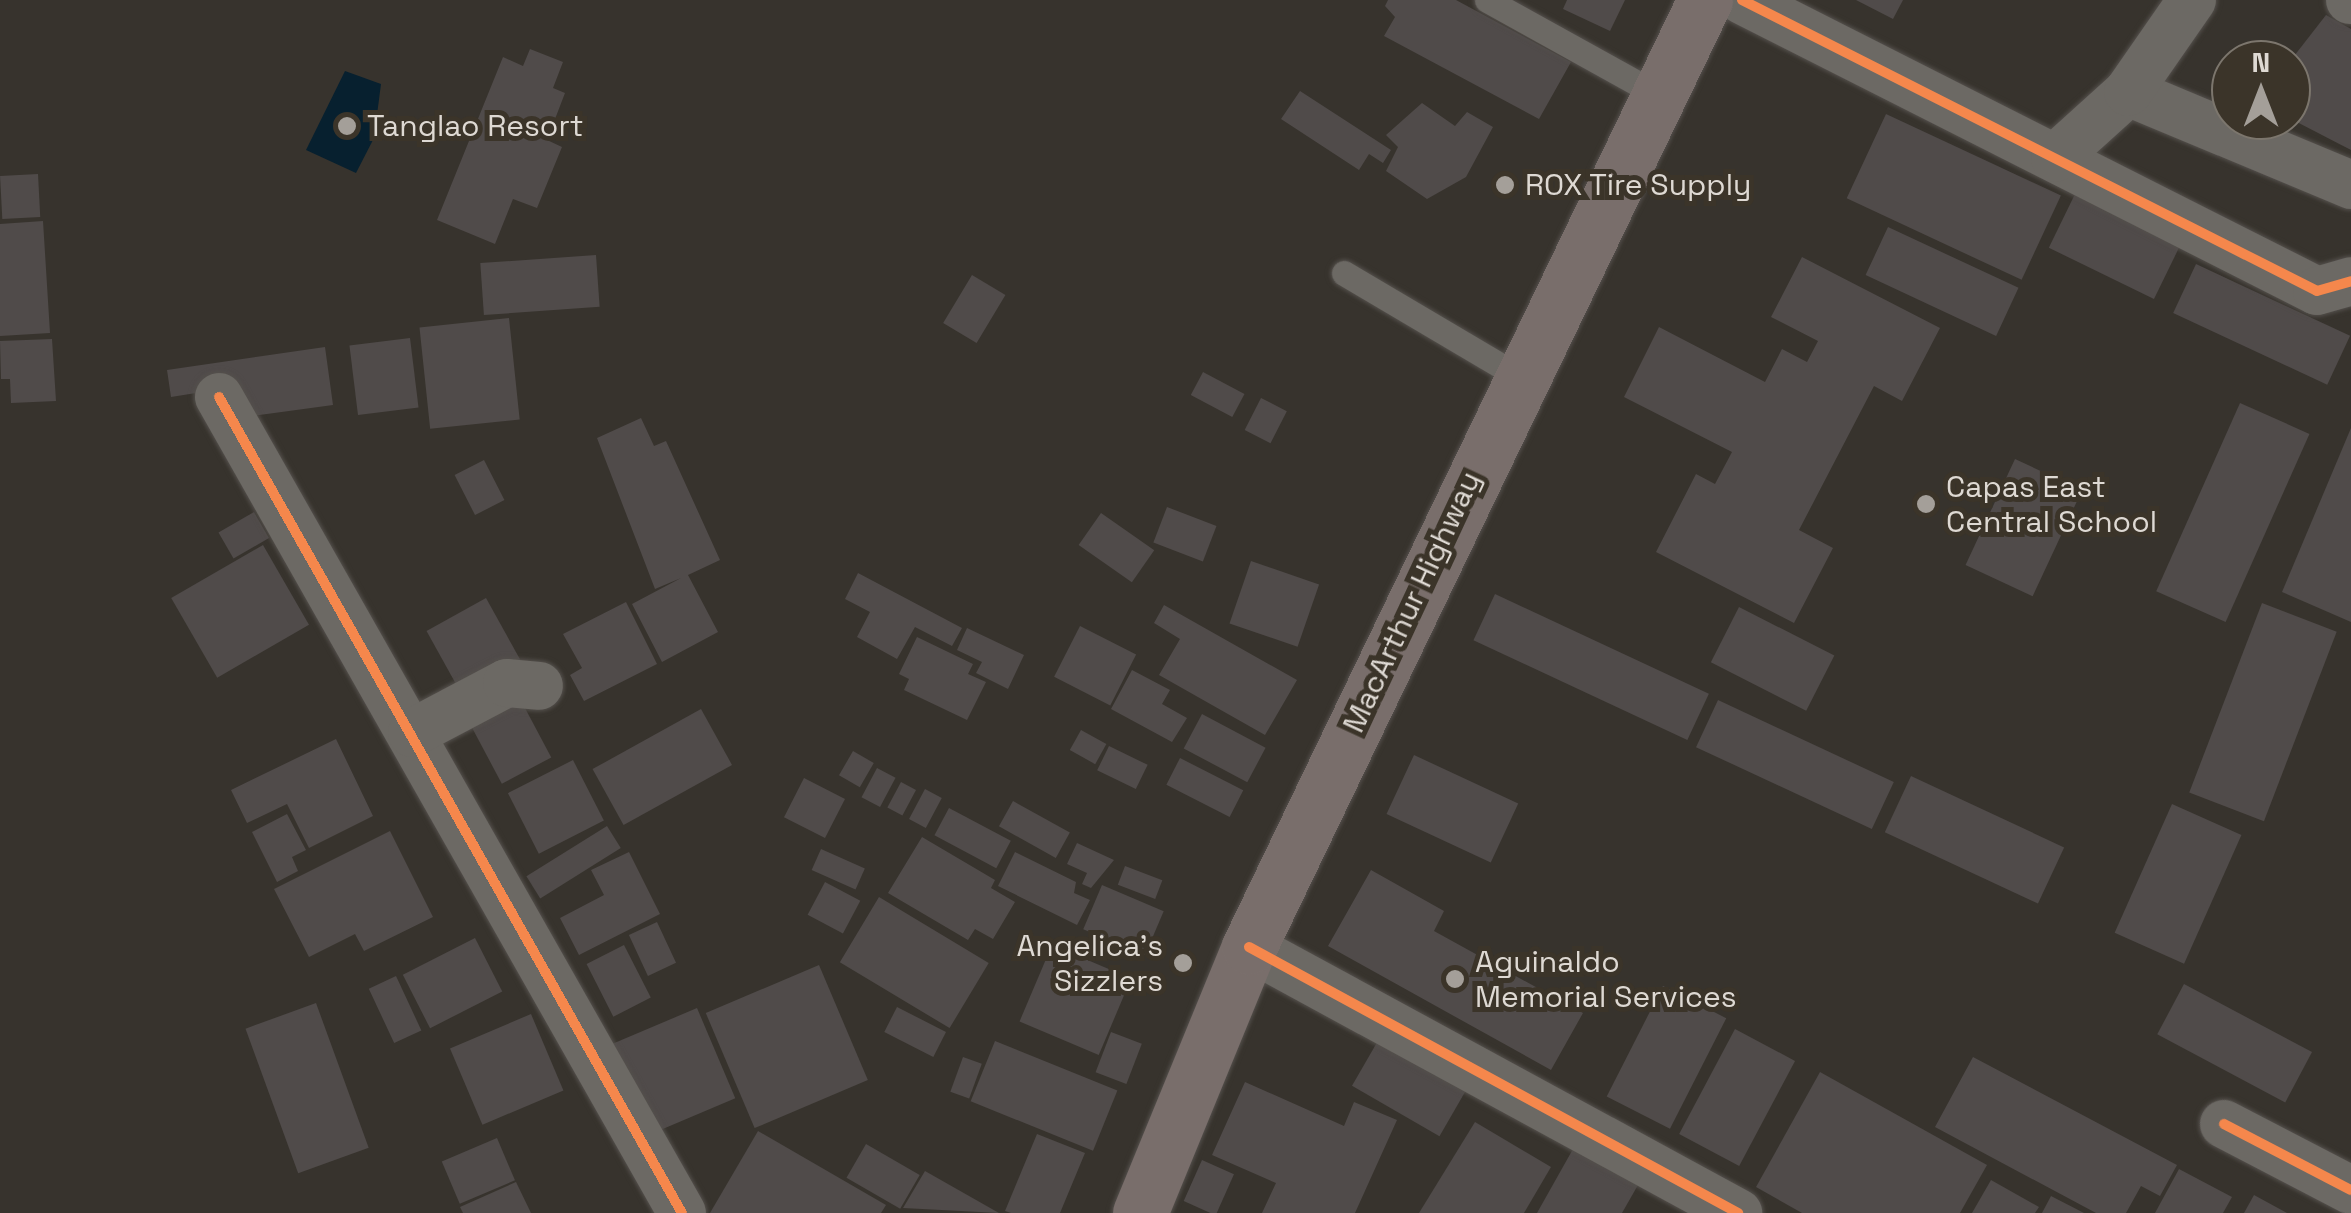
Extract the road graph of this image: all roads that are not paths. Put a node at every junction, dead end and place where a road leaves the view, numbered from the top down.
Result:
1 (1487, 0) edge
2 (1705, 0) edge
3 (1742, 0) edge
4 (2192, 0) edge
5 (2128, 92) junction
6 (1660, 96) junction
7 (2056, 158) junction
8 (2351, 184) edge
9 (1344, 273) dead end
10 (2351, 281) edge
11 (1520, 377) junction
12 (219, 396) dead end
13 (538, 686) dead end
14 (412, 733) junction
15 (1249, 947) junction
16 (2224, 1124) dead end
17 (2351, 1190) edge
18 (682, 1213) edge
19 (1140, 1213) edge
20 (1738, 1213) edge

1 - 6 lane
2 - 6 highway, MacArthur Highway
3 - 7 street
4 - 5 street
5 - 7 street
5 - 8 street
6 - 11 highway, MacArthur Highway
7 - 10 street
9 - 11 lane
11 - 15 highway, MacArthur Highway
12 - 14 street
13 - 14 street
14 - 18 street
15 - 19 highway, MacArthur Highway
15 - 20 street
16 - 17 street

